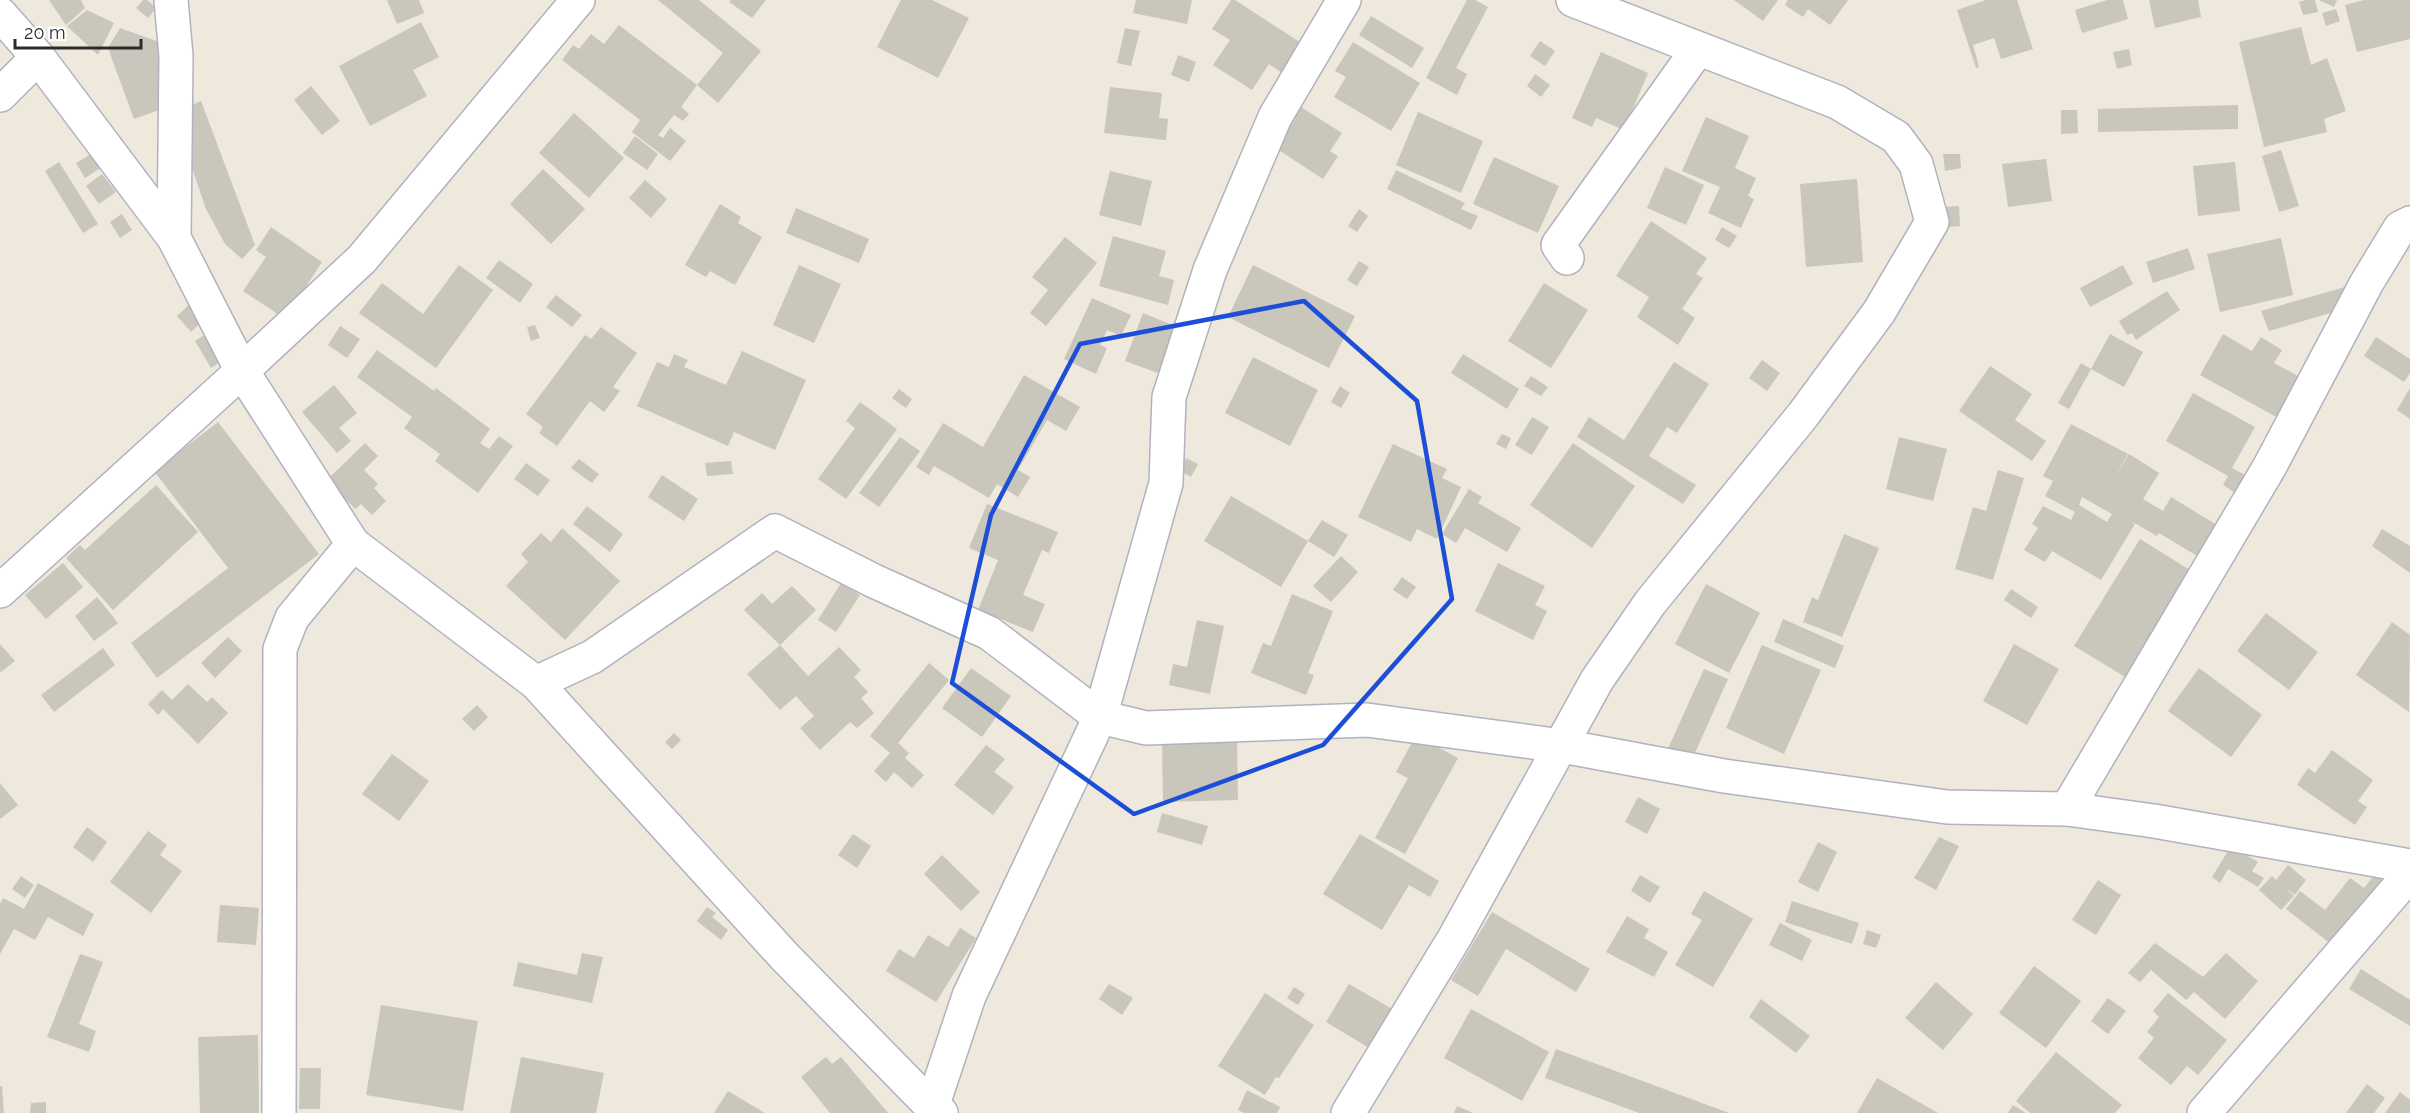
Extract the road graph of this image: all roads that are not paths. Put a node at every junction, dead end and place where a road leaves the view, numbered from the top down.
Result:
1 (171, 0) edge
2 (578, 0) edge
3 (1344, 0) edge
4 (1573, 0) edge
5 (0, 14) edge
6 (1698, 49) junction
7 (38, 57) junction
8 (0, 95) edge
9 (2407, 229) edge
10 (174, 238) junction
11 (1567, 258) dead end
12 (242, 371) junction
13 (353, 544) junction
14 (0, 591) edge
15 (536, 682) junction
16 (1100, 717) junction
17 (1562, 746) junction
18 (2067, 809) junction
19 (2410, 866) edge
20 (2410, 874) edge
21 (2219, 1107) edge
22 (936, 1110) edge
23 (279, 1113) edge
24 (1348, 1113) edge

1 - 10 street
2 - 12 street
3 - 16 street
4 - 6 street
5 - 7 street
6 - 11 street
6 - 17 street
7 - 8 street
7 - 10 street
9 - 18 street
10 - 12 street
12 - 13 street
12 - 14 street
13 - 15 street
13 - 23 street
15 - 16 street
15 - 22 street
16 - 17 street
16 - 22 street
17 - 18 street
17 - 24 street
18 - 19 street
20 - 21 street

